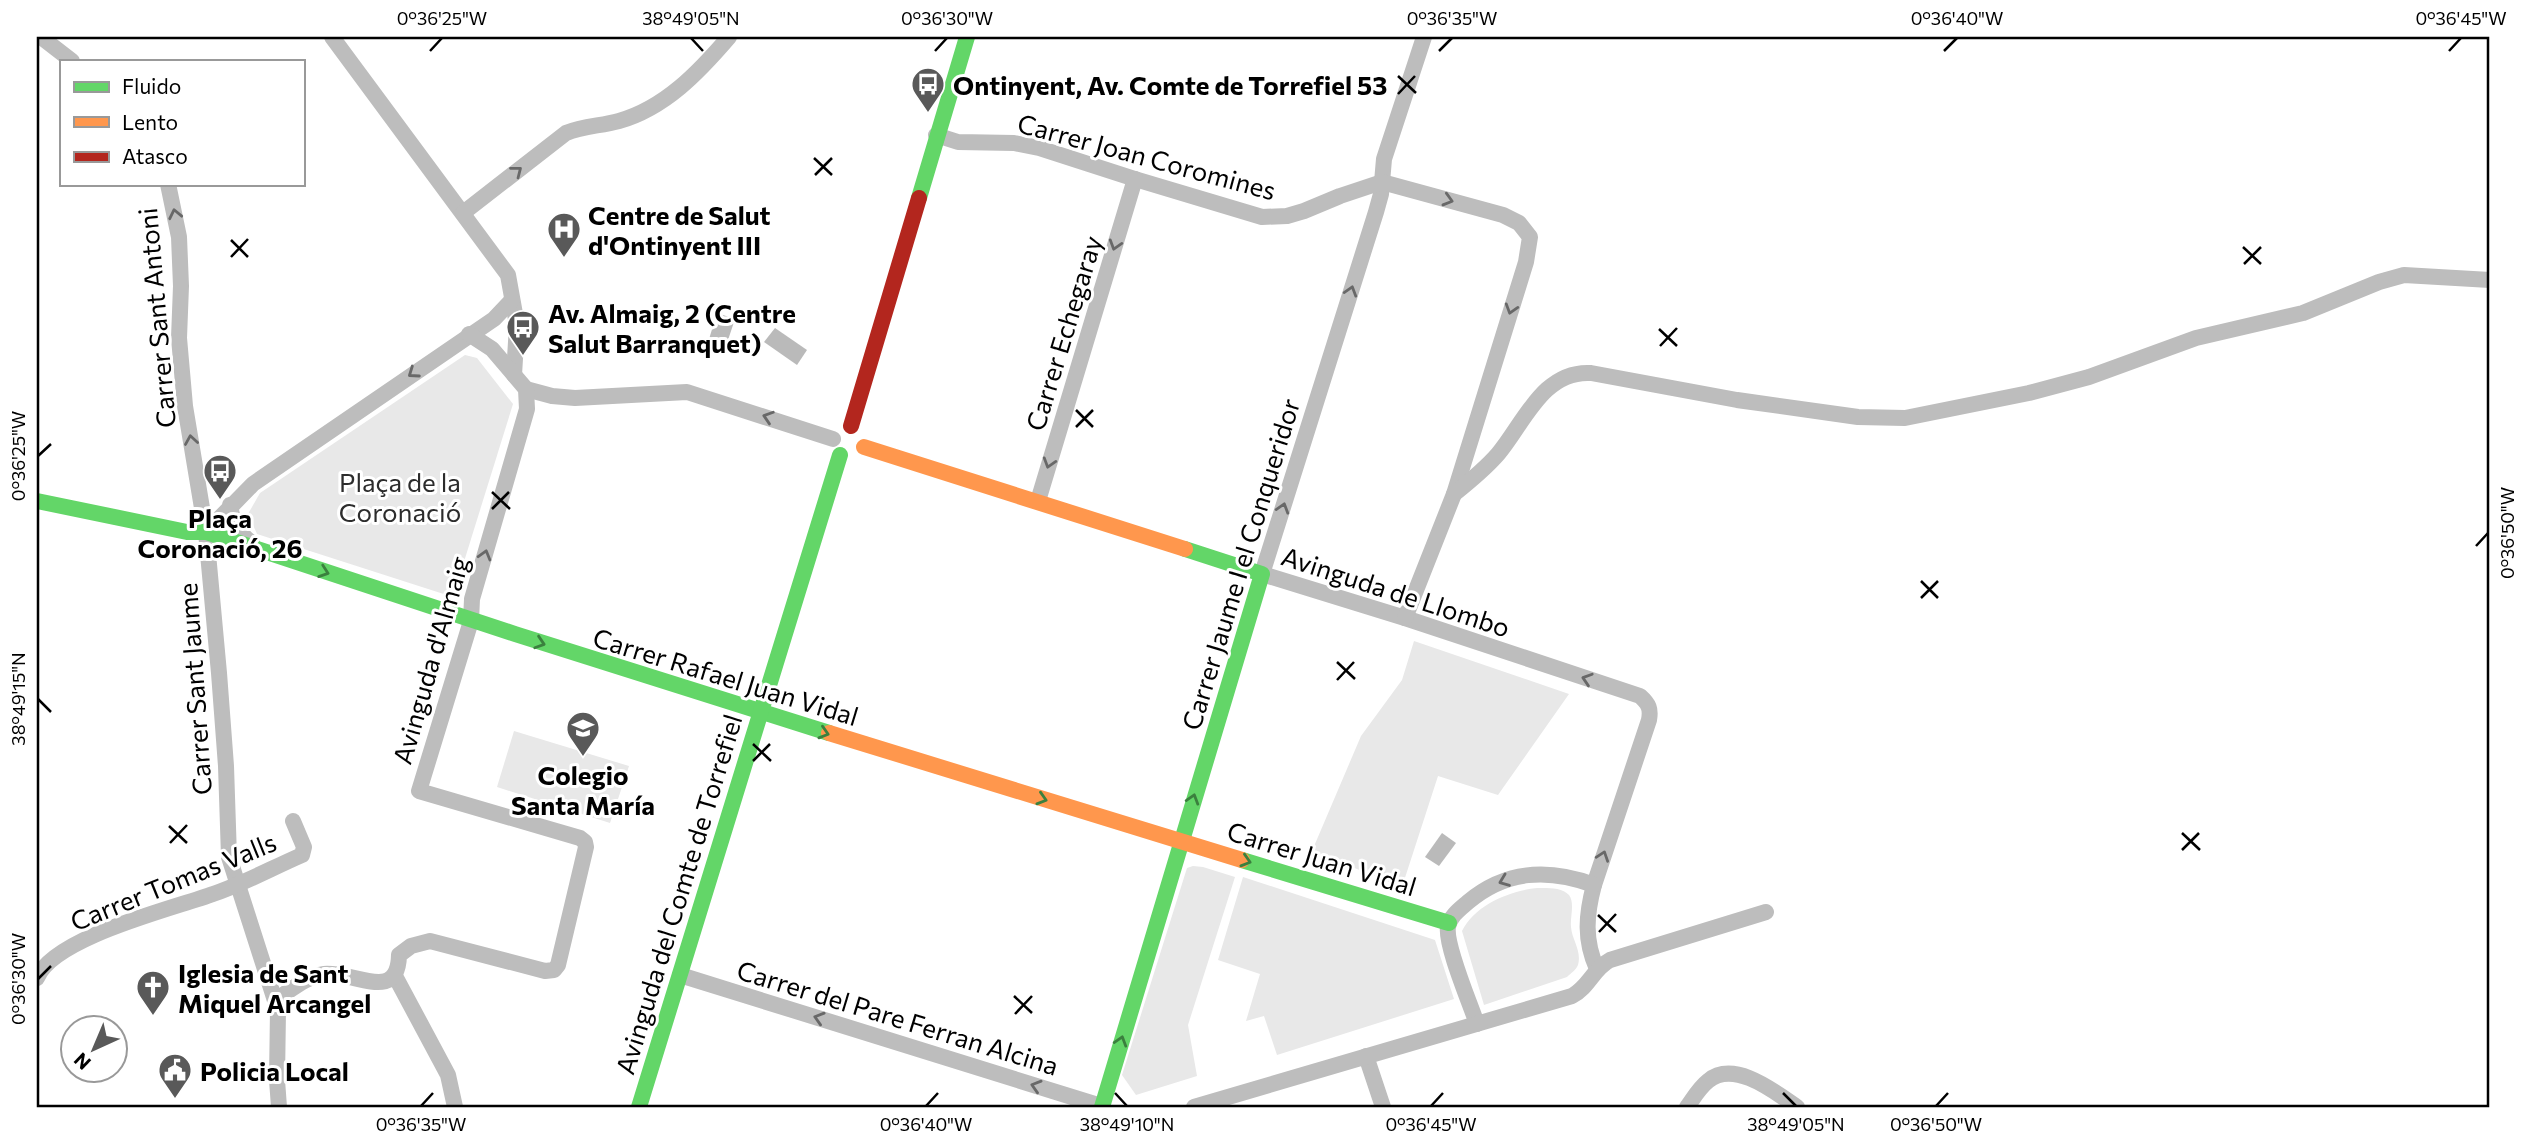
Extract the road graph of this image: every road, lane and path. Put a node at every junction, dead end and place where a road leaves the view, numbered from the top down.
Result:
1 (41, 37) edge
2 (332, 37) edge
3 (729, 37) edge
4 (1424, 37) edge
5 (962, 38) edge
6 (71, 60) edge
7 (936, 135) junction
8 (1135, 179) junction
9 (1382, 182) junction
10 (167, 186) edge
11 (463, 213) junction
12 (2490, 280) edge
13 (512, 300) junction
14 (469, 334) junction
15 (514, 374) junction
16 (526, 389) junction
17 (851, 426) junction
18 (833, 439) junction
19 (864, 447) junction
20 (840, 456) junction
21 (1454, 494) junction
22 (37, 501) edge
23 (1038, 501) junction
24 (230, 505) junction
25 (206, 532) junction
26 (260, 550) junction
27 (1262, 573) junction
28 (1405, 618) junction
29 (471, 621) junction
30 (759, 713) junction
31 (293, 821) dead end
32 (1180, 841) junction
33 (237, 885) junction
34 (1594, 885) junction
35 (1766, 912) dead end
36 (1449, 923) junction
37 (1597, 969) junction
38 (38, 973) edge
39 (680, 975) junction
40 (395, 976) junction
41 (275, 1000) junction
42 (1477, 1024) junction
43 (1366, 1056) junction
44 (279, 1107) edge
45 (455, 1107) edge
46 (639, 1107) edge
47 (1102, 1107) edge
48 (1194, 1107) edge
49 (1383, 1107) edge
50 (1687, 1107) edge
51 (1797, 1107) edge

1 - 6 street
2 - 11 street
11 -> 3 street
4 - 9 street, Carrer Jaume I el Conqueridor
5 - 7 street
7 - 8 street, Carrer Joan Coromines
7 - 17 street
8 - 9 street, Carrer Joan Coromines
8 -> 23 street, Carrer Echegaray
9 -> 21 street
27 -> 9 street, Carrer Jaume I el Conqueridor
25 -> 10 street, Carrer Sant Antoni
11 - 13 street
12 - 21 street
13 - 14 street
13 - 15 street
14 - 15 street
14 -> 24 street
15 - 16 street
18 -> 16 street
29 -> 16 street, Avinguda d'Almaig
17 - 18 street
17 - 19 street
18 - 20 street
19 - 20 street
19 - 23 street, Avinguda de Llombo
20 - 30 street, Avinguda del Comte de Torrefiel
21 - 28 street
22 - 25 street, Carrer Rafael Juan Vidal
23 - 27 street, Avinguda de Llombo
24 - 25 street
24 - 26 street
25 - 26 street, Carrer Rafael Juan Vidal
25 - 33 street, Carrer Sant Jaume
26 -> 29 street, Carrer Rafael Juan Vidal
27 - 28 street, Avinguda de Llombo
32 -> 27 street, Carrer Jaume I el Conqueridor
34 -> 28 street, Avinguda de Llombo
29 -> 30 street, Carrer Rafael Juan Vidal
29 - 40 street, Avinguda d'Almaig
30 -> 32 street, Carrer Rafael Juan Vidal
30 - 39 street, Avinguda del Comte de Torrefiel
31 - 33 street, Carrer Tomas Valls
32 -> 36 street, Carrer Juan Vidal
47 -> 32 street, Carrer Jaume I el Conqueridor
33 - 38 street, Carrer Tomas Valls
33 - 41 street, Carrer Sant Jaume
34 -> 36 street
34 - 37 street, Avinguda de Llombo
35 - 37 street
36 - 42 street
37 - 42 street
39 - 46 street, Avinguda del Comte de Torrefiel
47 -> 39 street, Carrer del Pare Ferran Alcina
40 - 41 street
40 - 45 street
41 - 44 street, Carrer Sant Jaume
42 - 43 street
43 - 48 street
43 - 49 street
50 - 51 street

